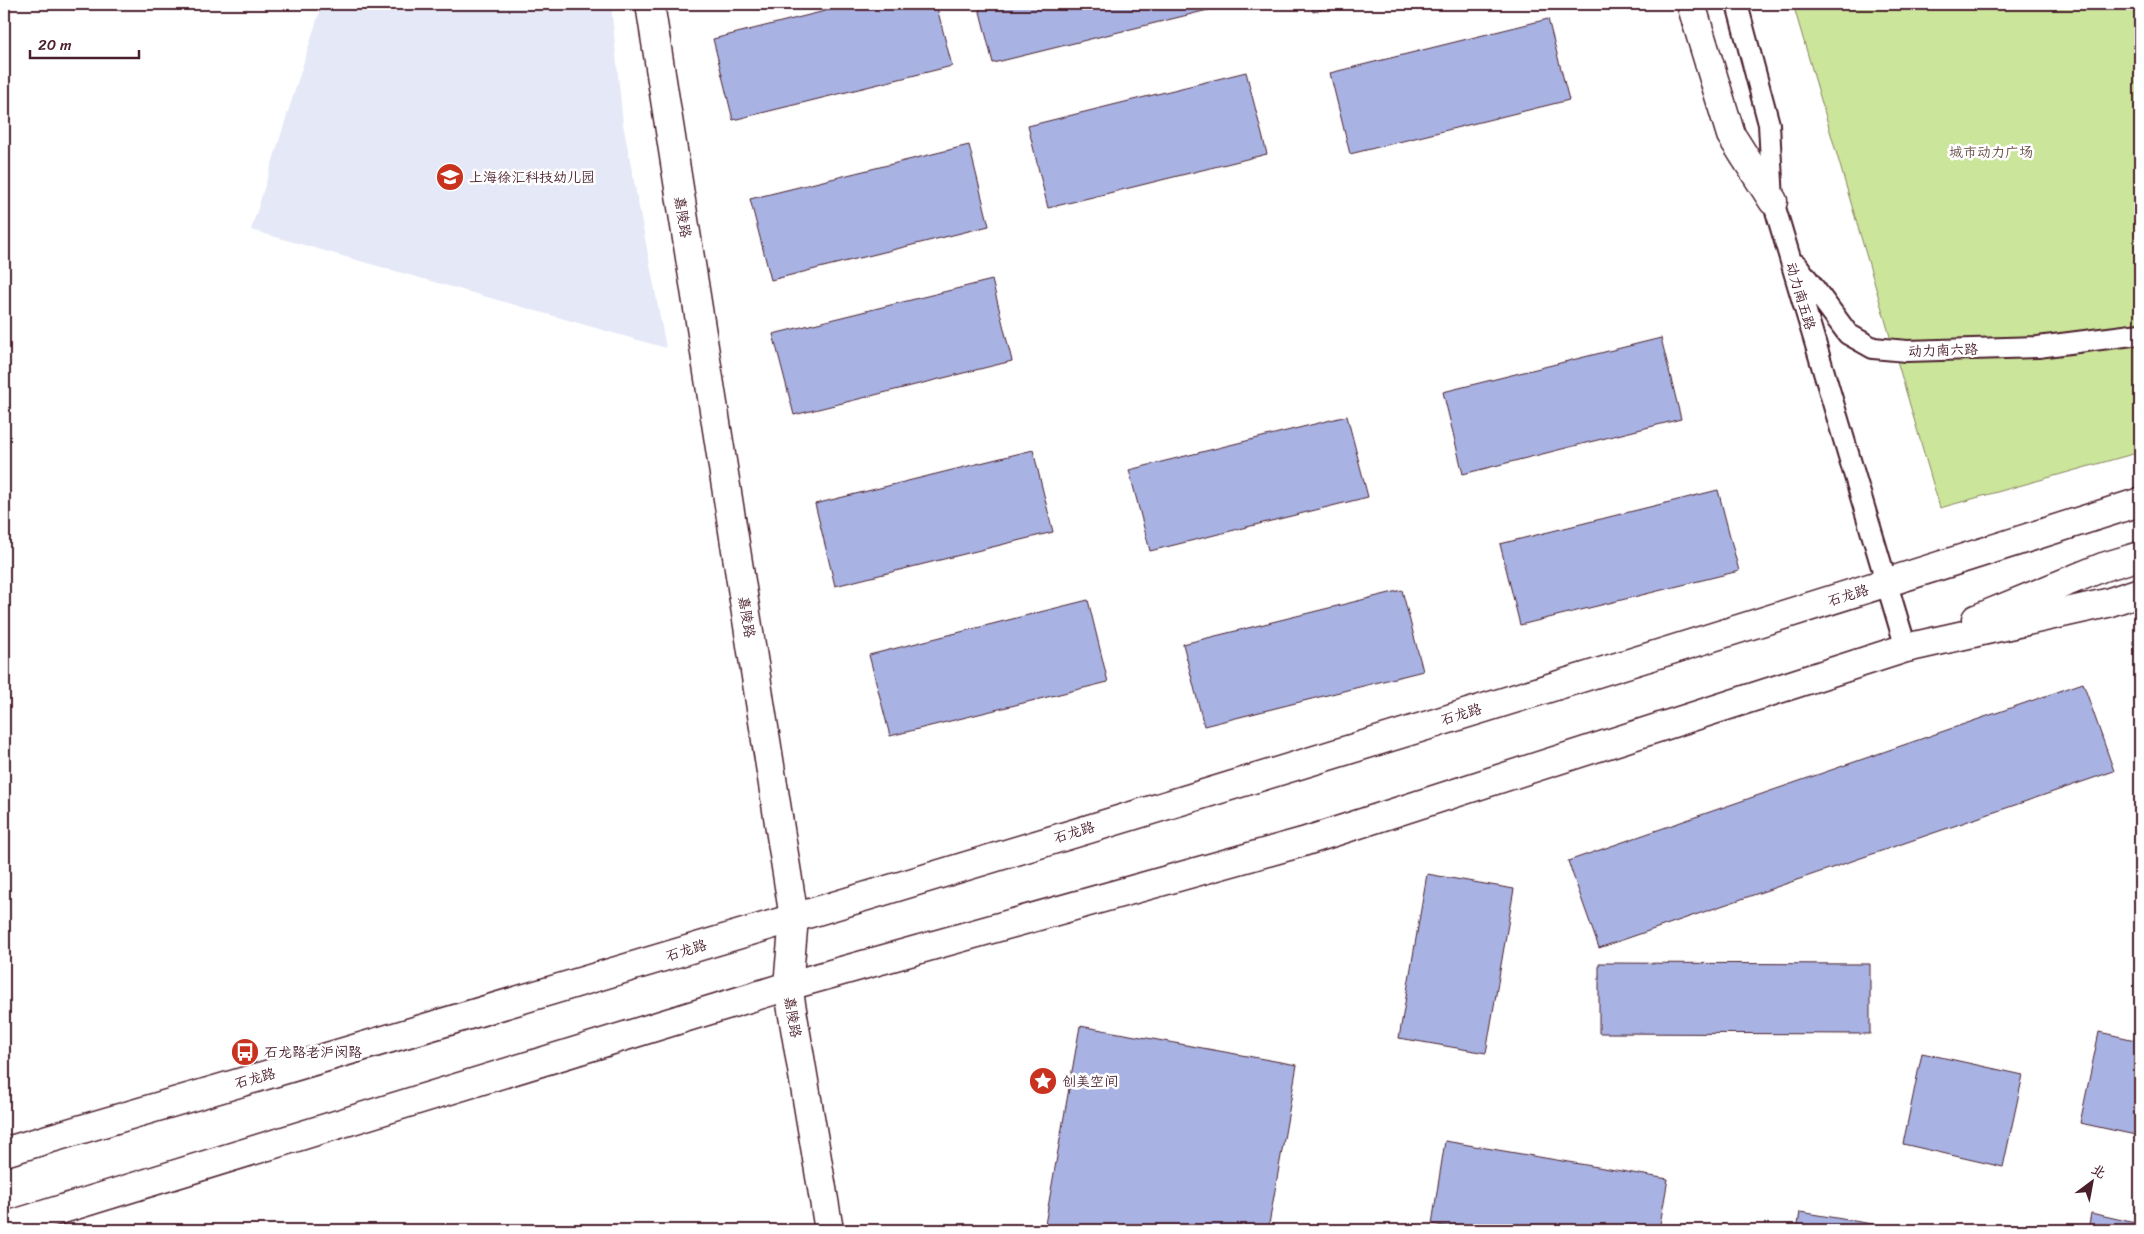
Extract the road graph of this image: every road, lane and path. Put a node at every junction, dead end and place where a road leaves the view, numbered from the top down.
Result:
1 (650, 4) edge
2 (1691, 4) edge
3 (1737, 4) edge
4 (1773, 200) junction
5 (1788, 254) junction
6 (2140, 334) edge
7 (2140, 502) edge
8 (2140, 556) edge
9 (1887, 583) junction
10 (2140, 592) edge
11 (1906, 648) junction
12 (794, 918) junction
13 (788, 986) junction
14 (4, 1152) edge
15 (4, 1227) edge
16 (829, 1230) edge

1 - 12 main road, 嘉陵路
2 - 4 main road
3 - 4 lane, 动力南五路
4 - 5 lane, 动力南五路
5 - 6 lane, 动力南六路
5 - 9 lane, 动力南五路
7 - 9 main road, 石龙路
8 - 11 main road
9 - 11 lane, 动力南五路
9 - 12 main road, 石龙路
10 - 11 main road
11 - 13 main road
12 - 13 main road, 嘉陵路
12 - 14 main road, 石龙路
13 - 15 main road
13 - 16 main road, 嘉陵路

